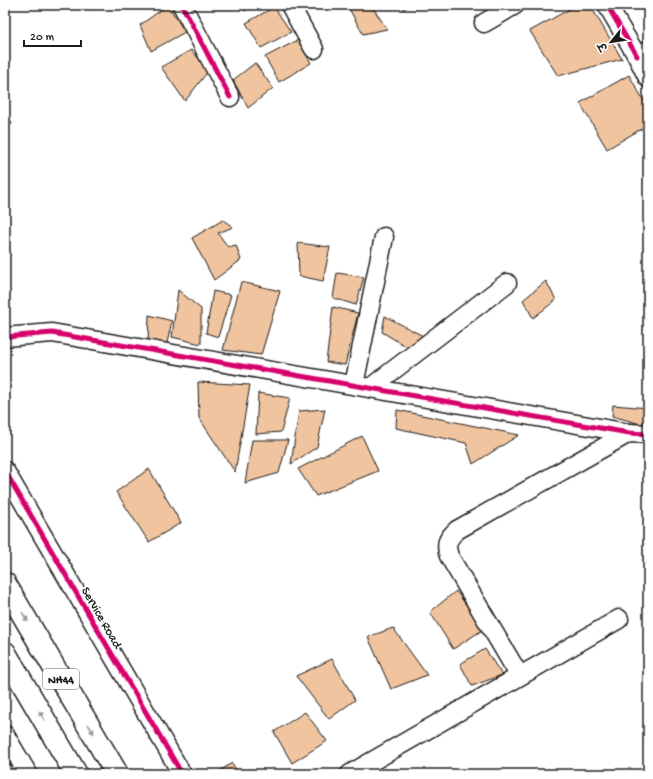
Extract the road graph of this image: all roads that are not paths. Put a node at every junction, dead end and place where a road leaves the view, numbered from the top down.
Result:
1 (182, 5) edge
2 (291, 5) edge
3 (515, 5) edge
4 (607, 5) edge
5 (484, 23) dead end
6 (314, 49) dead end
7 (642, 53) edge
8 (648, 78) edge
9 (230, 97) dead end
10 (384, 237) dead end
11 (507, 283) dead end
12 (5, 337) edge
13 (362, 386) junction
14 (642, 436) edge
15 (5, 471) edge
16 (5, 584) edge
17 (619, 619) dead end
18 (5, 653) edge
19 (519, 675) junction
20 (5, 735) edge
21 (28, 774) edge
22 (76, 774) edge
23 (117, 774) edge
24 (182, 774) edge
25 (350, 774) edge

1 - 9 street
2 - 6 street
3 - 5 street
4 - 7 street
7 - 8 street
10 - 13 street
11 - 13 street
12 - 13 street
13 - 14 street
14 - 19 street
15 - 24 street, Service Road
16 -> 23 highway, NH44
17 - 19 street
22 -> 18 highway, NH44
19 - 25 street
20 - 21 street

